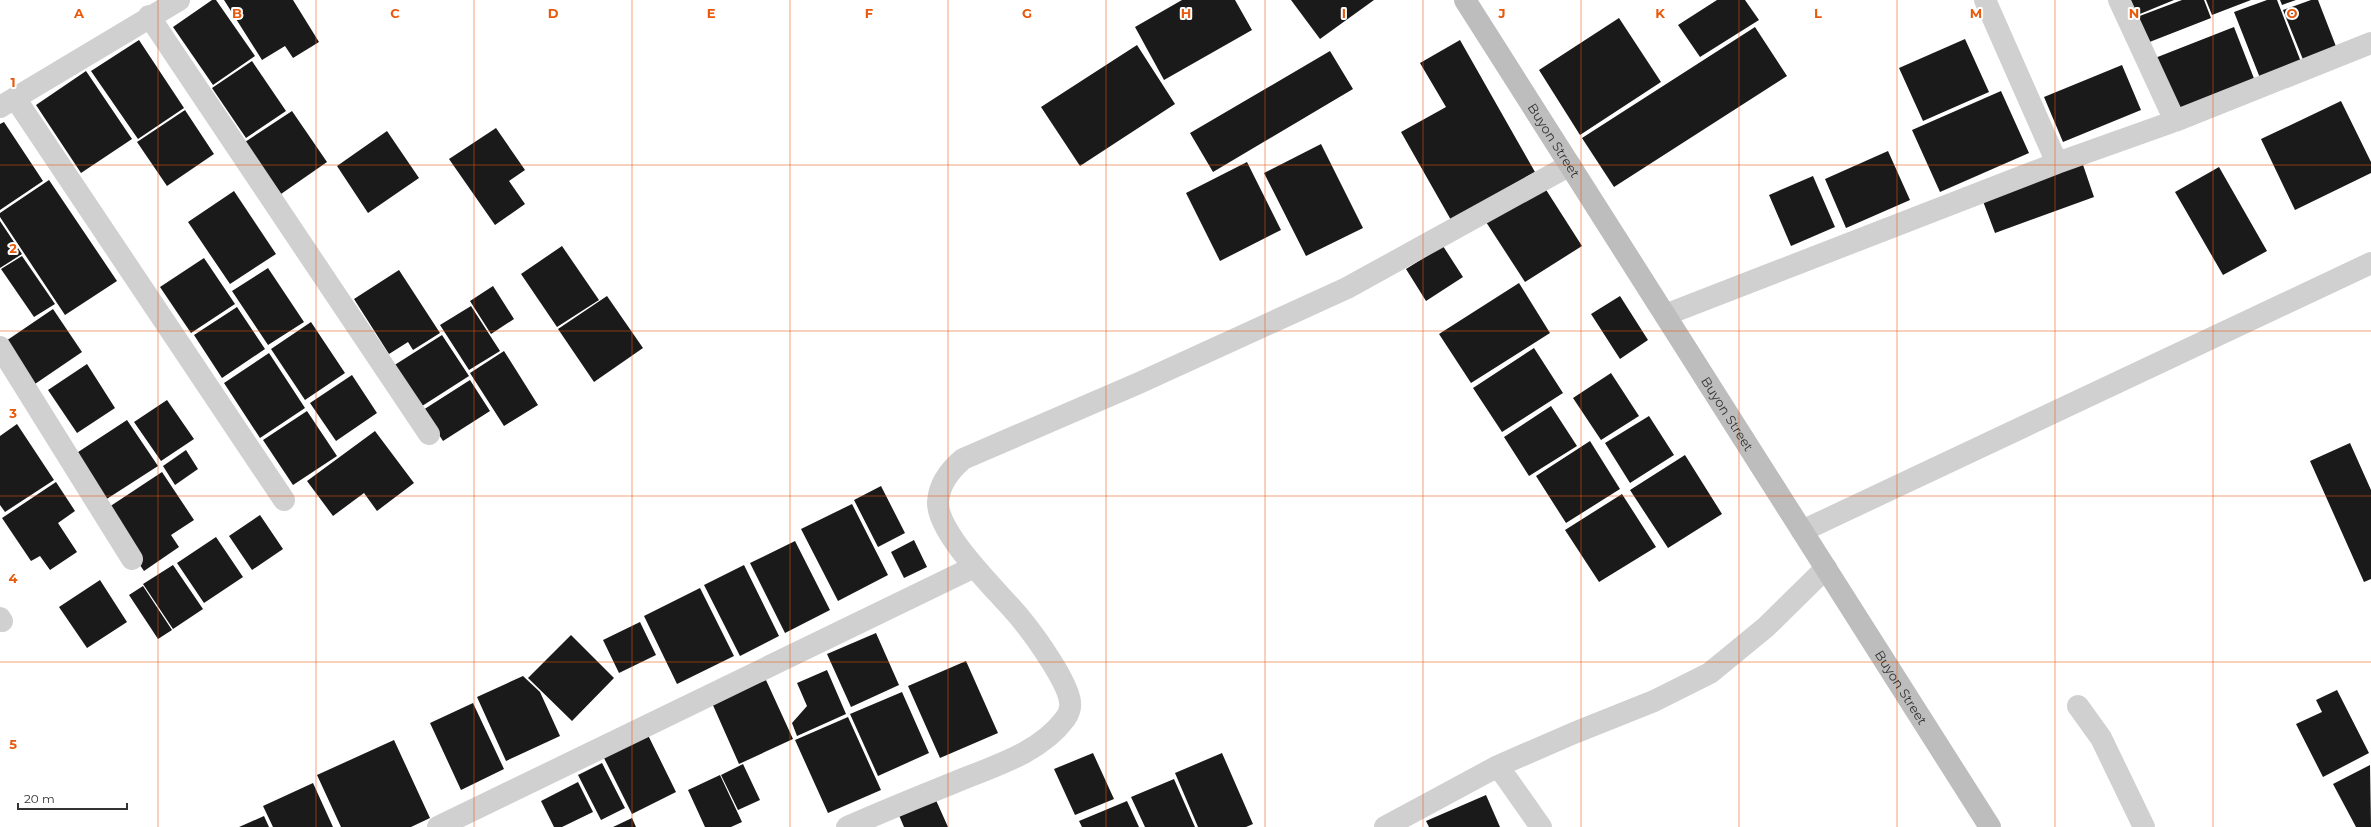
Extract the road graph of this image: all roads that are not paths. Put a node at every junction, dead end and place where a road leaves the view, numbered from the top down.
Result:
1 (179, 0) edge
2 (1465, 0) edge
3 (1985, 0) edge
4 (2119, 0) edge
5 (149, 16) junction
6 (2371, 43) edge
7 (8, 102) edge
8 (2175, 121) junction
9 (2057, 163) junction
10 (1570, 165) junction
11 (2371, 263) edge
12 (1665, 315) junction
13 (0, 347) edge
14 (429, 434) dead end
15 (284, 500) dead end
16 (1802, 531) junction
17 (132, 558) dead end
18 (974, 567) junction
19 (1826, 568) junction
20 (2078, 706) dead end
21 (1498, 766) junction
22 (438, 827) edge
23 (847, 827) edge
24 (1385, 827) edge
25 (1541, 827) edge
26 (1990, 827) edge
27 (2144, 827) edge

1 - 5 street
2 - 10 main road, Buyon Street
3 - 9 street
4 - 8 street
5 - 7 street
5 - 14 street
6 - 8 street
7 - 15 street
8 - 9 street
9 - 12 street
10 - 12 main road, Buyon Street
10 - 18 street
11 - 16 street
12 - 16 main road, Buyon Street
13 - 17 street
16 - 19 main road, Buyon Street
18 - 22 street
18 - 23 street
19 - 21 street
19 - 26 main road, Buyon Street
20 - 27 street
21 - 24 street
21 - 25 street

